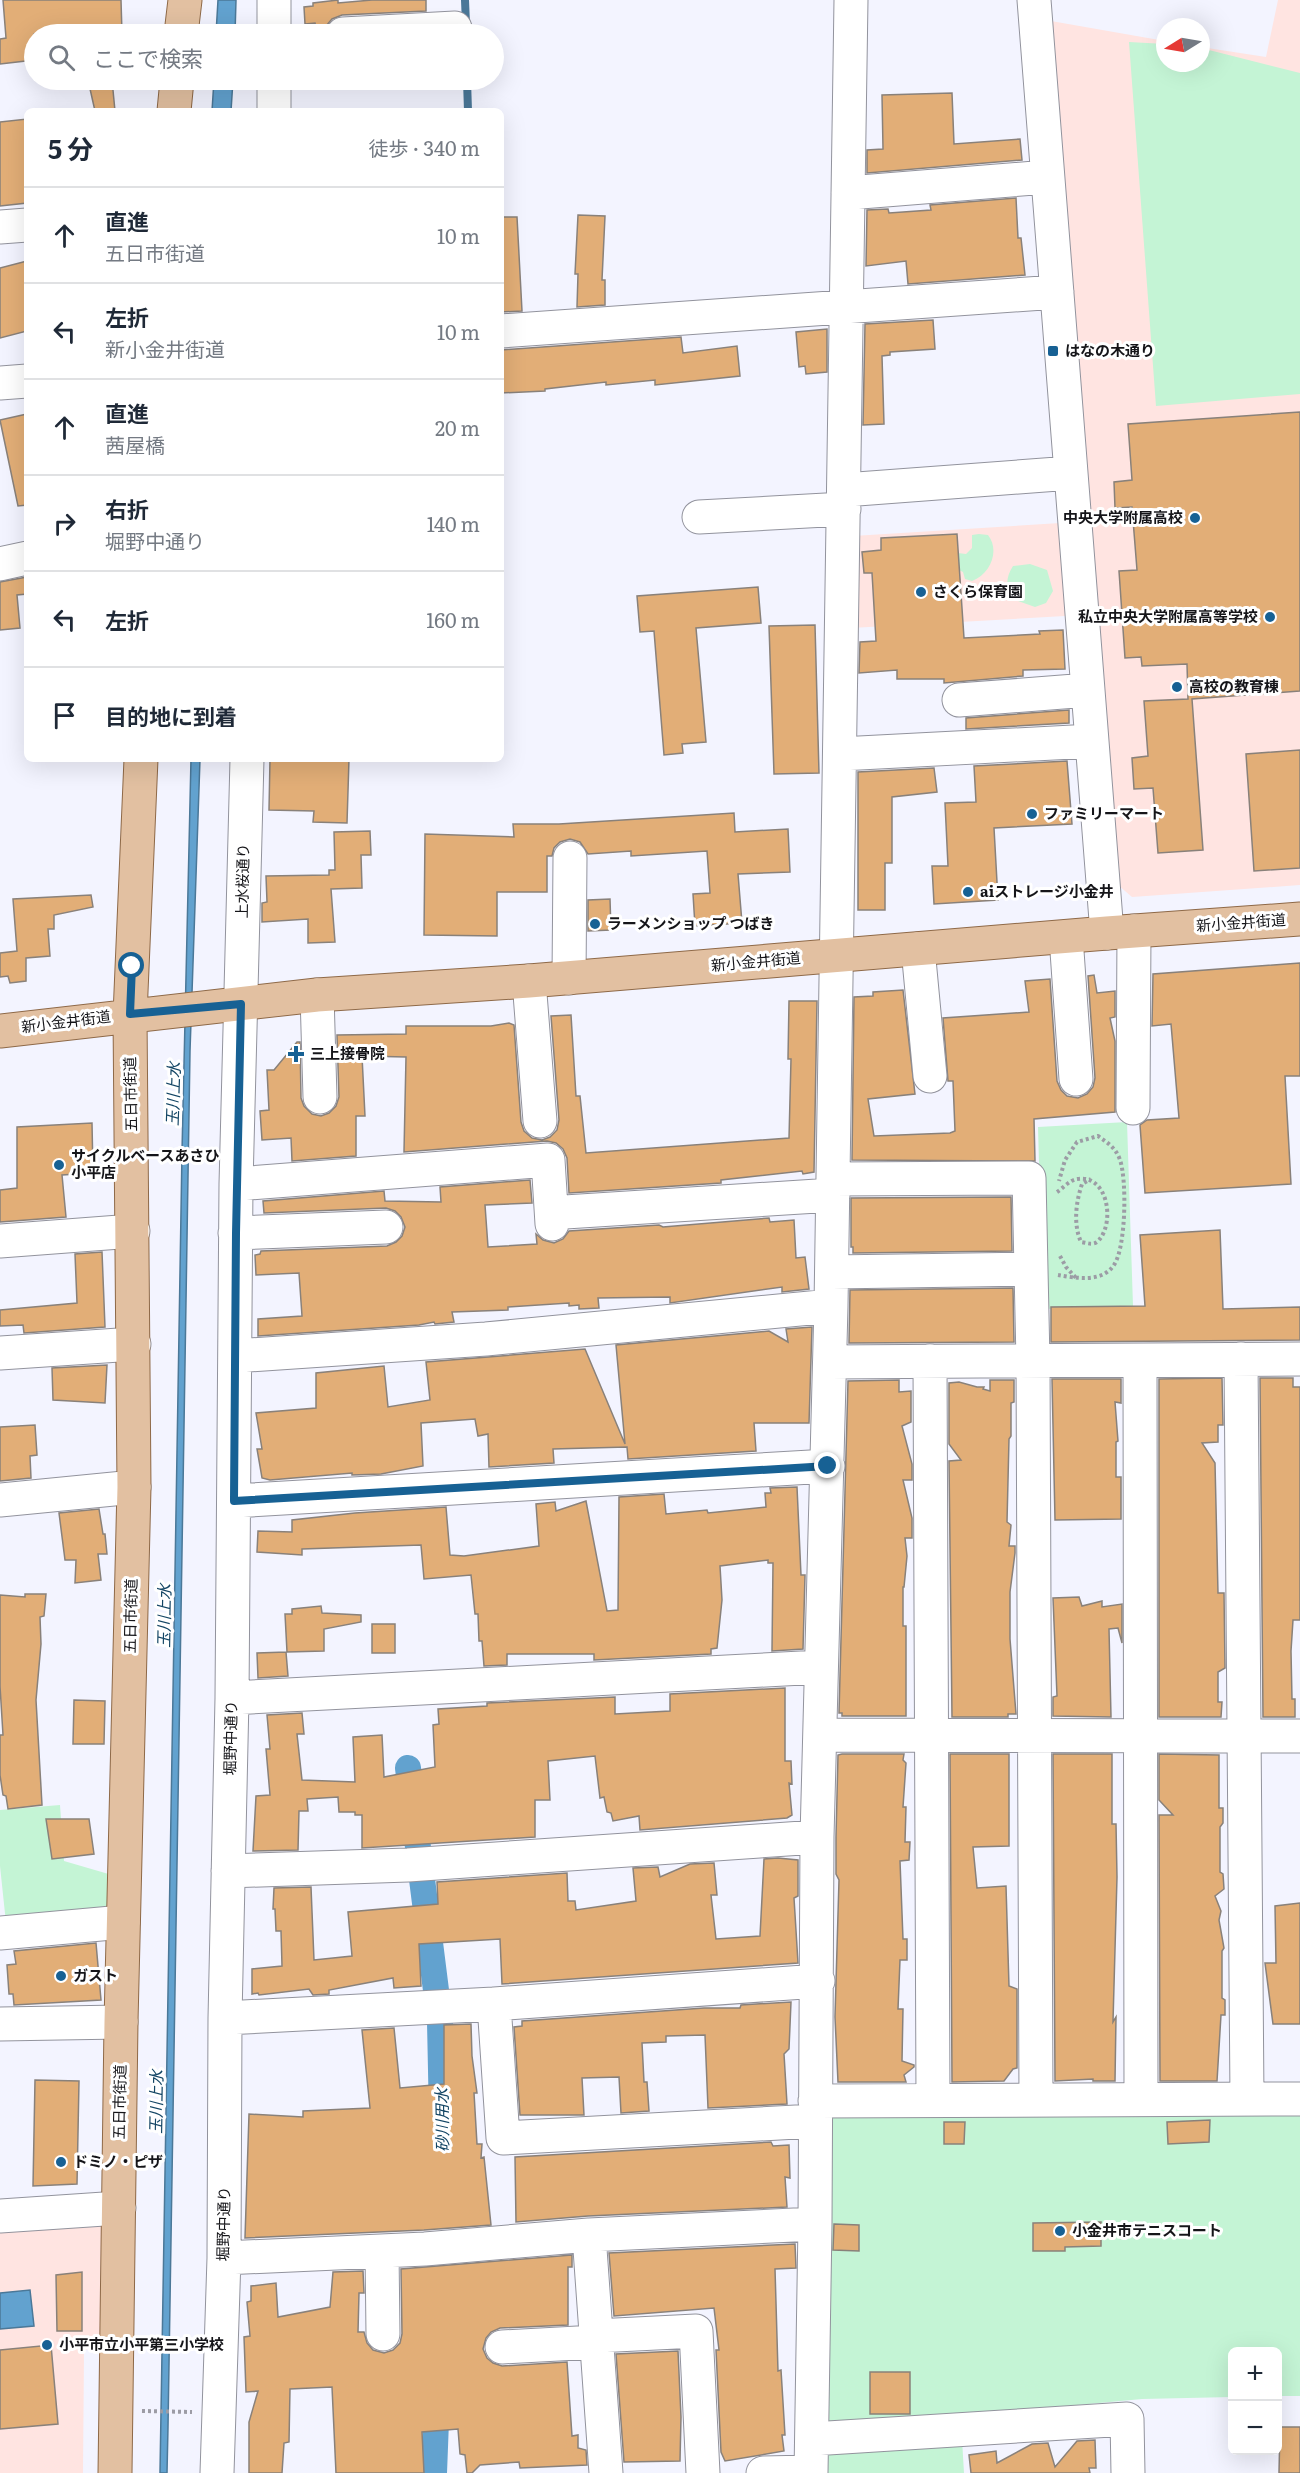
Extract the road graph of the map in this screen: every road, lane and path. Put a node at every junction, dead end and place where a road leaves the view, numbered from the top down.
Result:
1 (185, 0) edge
2 (274, 0) edge
3 (851, 0) edge
4 (1034, 0) edge
5 (182, 24) edge
6 (274, 24) edge
7 (176, 90) edge
8 (274, 90) edge
9 (174, 108) edge
10 (274, 108) edge
11 (1047, 177) junction
12 (848, 193) junction
13 (24, 225) edge
14 (0, 227) edge
15 (1057, 292) junction
16 (846, 307) junction
17 (504, 331) edge
18 (24, 381) edge
19 (0, 383) edge
20 (1071, 473) junction
21 (844, 499) junction
22 (699, 518) dead end
23 (24, 559) edge
24 (0, 564) edge
25 (1088, 690) junction
26 (959, 700) dead end
27 (1092, 741) junction
28 (840, 754) junction
29 (141, 762) edge
30 (247, 762) edge
31 (570, 858) dead end
32 (1300, 919) edge
33 (1120, 932) junction
34 (1066, 937) junction
35 (918, 949) junction
36 (837, 955) junction
37 (568, 978) junction
38 (529, 981) junction
39 (317, 995) junction
40 (227, 1005) junction
41 (130, 1014) junction
42 (0, 1030) edge
43 (930, 1076) dead end
44 (1076, 1079) dead end
45 (320, 1097) dead end
46 (1133, 1108) dead end
47 (540, 1121) dead end
48 (1091, 1179) junction
49 (236, 1184) junction
50 (833, 1187) junction
51 (1056, 1192) junction
52 (1055, 1200) dead end
53 (386, 1227) dead end
54 (133, 1231) junction
55 (236, 1233) junction
56 (0, 1241) edge
57 (1045, 1261) junction
58 (832, 1272) junction
59 (1077, 1279) junction
60 (831, 1306) junction
61 (134, 1344) junction
62 (0, 1353) edge
63 (235, 1356) junction
64 (1241, 1359) junction
65 (1300, 1359) edge
66 (1033, 1360) junction
67 (1140, 1360) junction
68 (930, 1361) junction
69 (830, 1362) junction
70 (828, 1466) junction
71 (135, 1487) junction
72 (0, 1500) edge
73 (234, 1501) junction
74 (821, 1667) junction
75 (232, 1698) junction
76 (820, 1735) junction
77 (931, 1735) junction
78 (1035, 1736) junction
79 (1141, 1736) junction
80 (1244, 1736) junction
81 (1300, 1736) edge
82 (817, 1836) junction
83 (228, 1870) junction
84 (123, 1922) junction
85 (0, 1933) edge
86 (818, 1981) junction
87 (494, 2004) junction
88 (225, 2018) junction
89 (121, 2022) junction
90 (0, 2024) edge
91 (1141, 2099) junction
92 (1247, 2099) junction
93 (1300, 2099) edge
94 (933, 2100) junction
95 (1036, 2100) junction
96 (815, 2111) junction
97 (119, 2208) junction
98 (0, 2216) edge
99 (815, 2224) junction
100 (589, 2235) junction
101 (382, 2251) junction
102 (224, 2258) junction
103 (383, 2334) dead end
104 (596, 2339) junction
105 (502, 2347) dead end
106 (135, 2411) dead end
107 (199, 2412) dead end
108 (812, 2439) junction
109 (116, 2473) edge
110 (217, 2473) edge
111 (606, 2473) edge
112 (703, 2473) edge
113 (763, 2473) edge
114 (811, 2473) edge
115 (1128, 2473) edge

1 - 5 main road
2 - 6 street
3 - 12 street
4 - 11 street
7 - 9 main road
8 - 10 street
11 - 12 street
11 - 15 street
12 - 16 street
13 - 14 street
15 - 16 street
15 - 20 street
16 - 17 street
16 - 21 street
18 - 19 street
20 - 21 street
20 - 25 street
21 - 22 street
21 - 28 street
23 - 24 street
25 - 26 street
25 - 27 street
27 - 28 street
27 - 33 street
28 - 36 street
29 - 41 main road, 五日市街道
30 - 40 street, 上水桜通り
31 - 37 street
32 - 33 main road, 新小金井街道
33 - 34 main road, 新小金井街道
33 - 46 street
34 - 35 main road, 新小金井街道
34 - 44 street
35 - 36 main road, 新小金井街道
35 - 43 street
36 - 37 main road, 新小金井街道
36 - 50 street
37 - 38 main road, 新小金井街道
38 - 39 main road, 新小金井街道
38 - 47 street
39 - 40 main road, 新小金井街道
39 - 45 street
40 - 41 main road, 新小金井街道
40 - 49 street, 堀野中通り
41 - 42 main road, 新小金井街道
41 - 54 main road, 五日市街道
48 - 48 path
48 - 51 path
49 - 50 street
49 - 55 street, 堀野中通り
50 - 57 street
50 - 58 street
51 - 52 path
51 - 59 path
53 - 55 street
54 - 56 street
54 - 61 main road, 五日市街道
55 - 63 street, 堀野中通り
57 - 58 street
57 - 59 path
57 - 59 path
57 - 66 street
58 - 60 street
60 - 63 street
60 - 69 street
61 - 62 street
61 - 71 main road, 五日市街道
63 - 73 street, 堀野中通り
64 - 65 street
64 - 67 street
64 - 80 street
66 - 67 street
66 - 68 street
66 - 78 street
67 - 79 street
68 - 69 street
68 - 77 street
69 - 70 street
70 - 73 street
70 - 74 street
71 - 72 street
71 - 84 main road, 五日市街道
73 - 75 street, 堀野中通り
74 - 75 street
74 - 76 street
75 - 83 street, 堀野中通り
76 - 77 street
76 - 82 street
77 - 78 street
77 - 94 street
78 - 79 street
78 - 95 street
79 - 80 street
79 - 91 street
80 - 81 street
80 - 92 street
82 - 83 street
82 - 86 street
83 - 88 street, 堀野中通り
84 - 85 street
84 - 89 main road, 五日市街道
86 - 87 street
86 - 96 street
87 - 88 street
87 - 96 street
88 - 102 street, 堀野中通り
89 - 90 street
89 - 97 main road, 五日市街道
91 - 92 street
91 - 95 street
92 - 93 street
94 - 95 street
94 - 96 street
96 - 99 street
97 - 98 street
97 - 109 main road, 五日市街道
99 - 100 street
99 - 108 street
100 - 101 street
100 - 104 street
101 - 102 street
101 - 103 street
102 - 110 street, 堀野中通り
104 - 105 street
104 - 111 street
104 - 112 street
106 - 107 path
108 - 114 street
108 - 115 street
113 - 114 street

